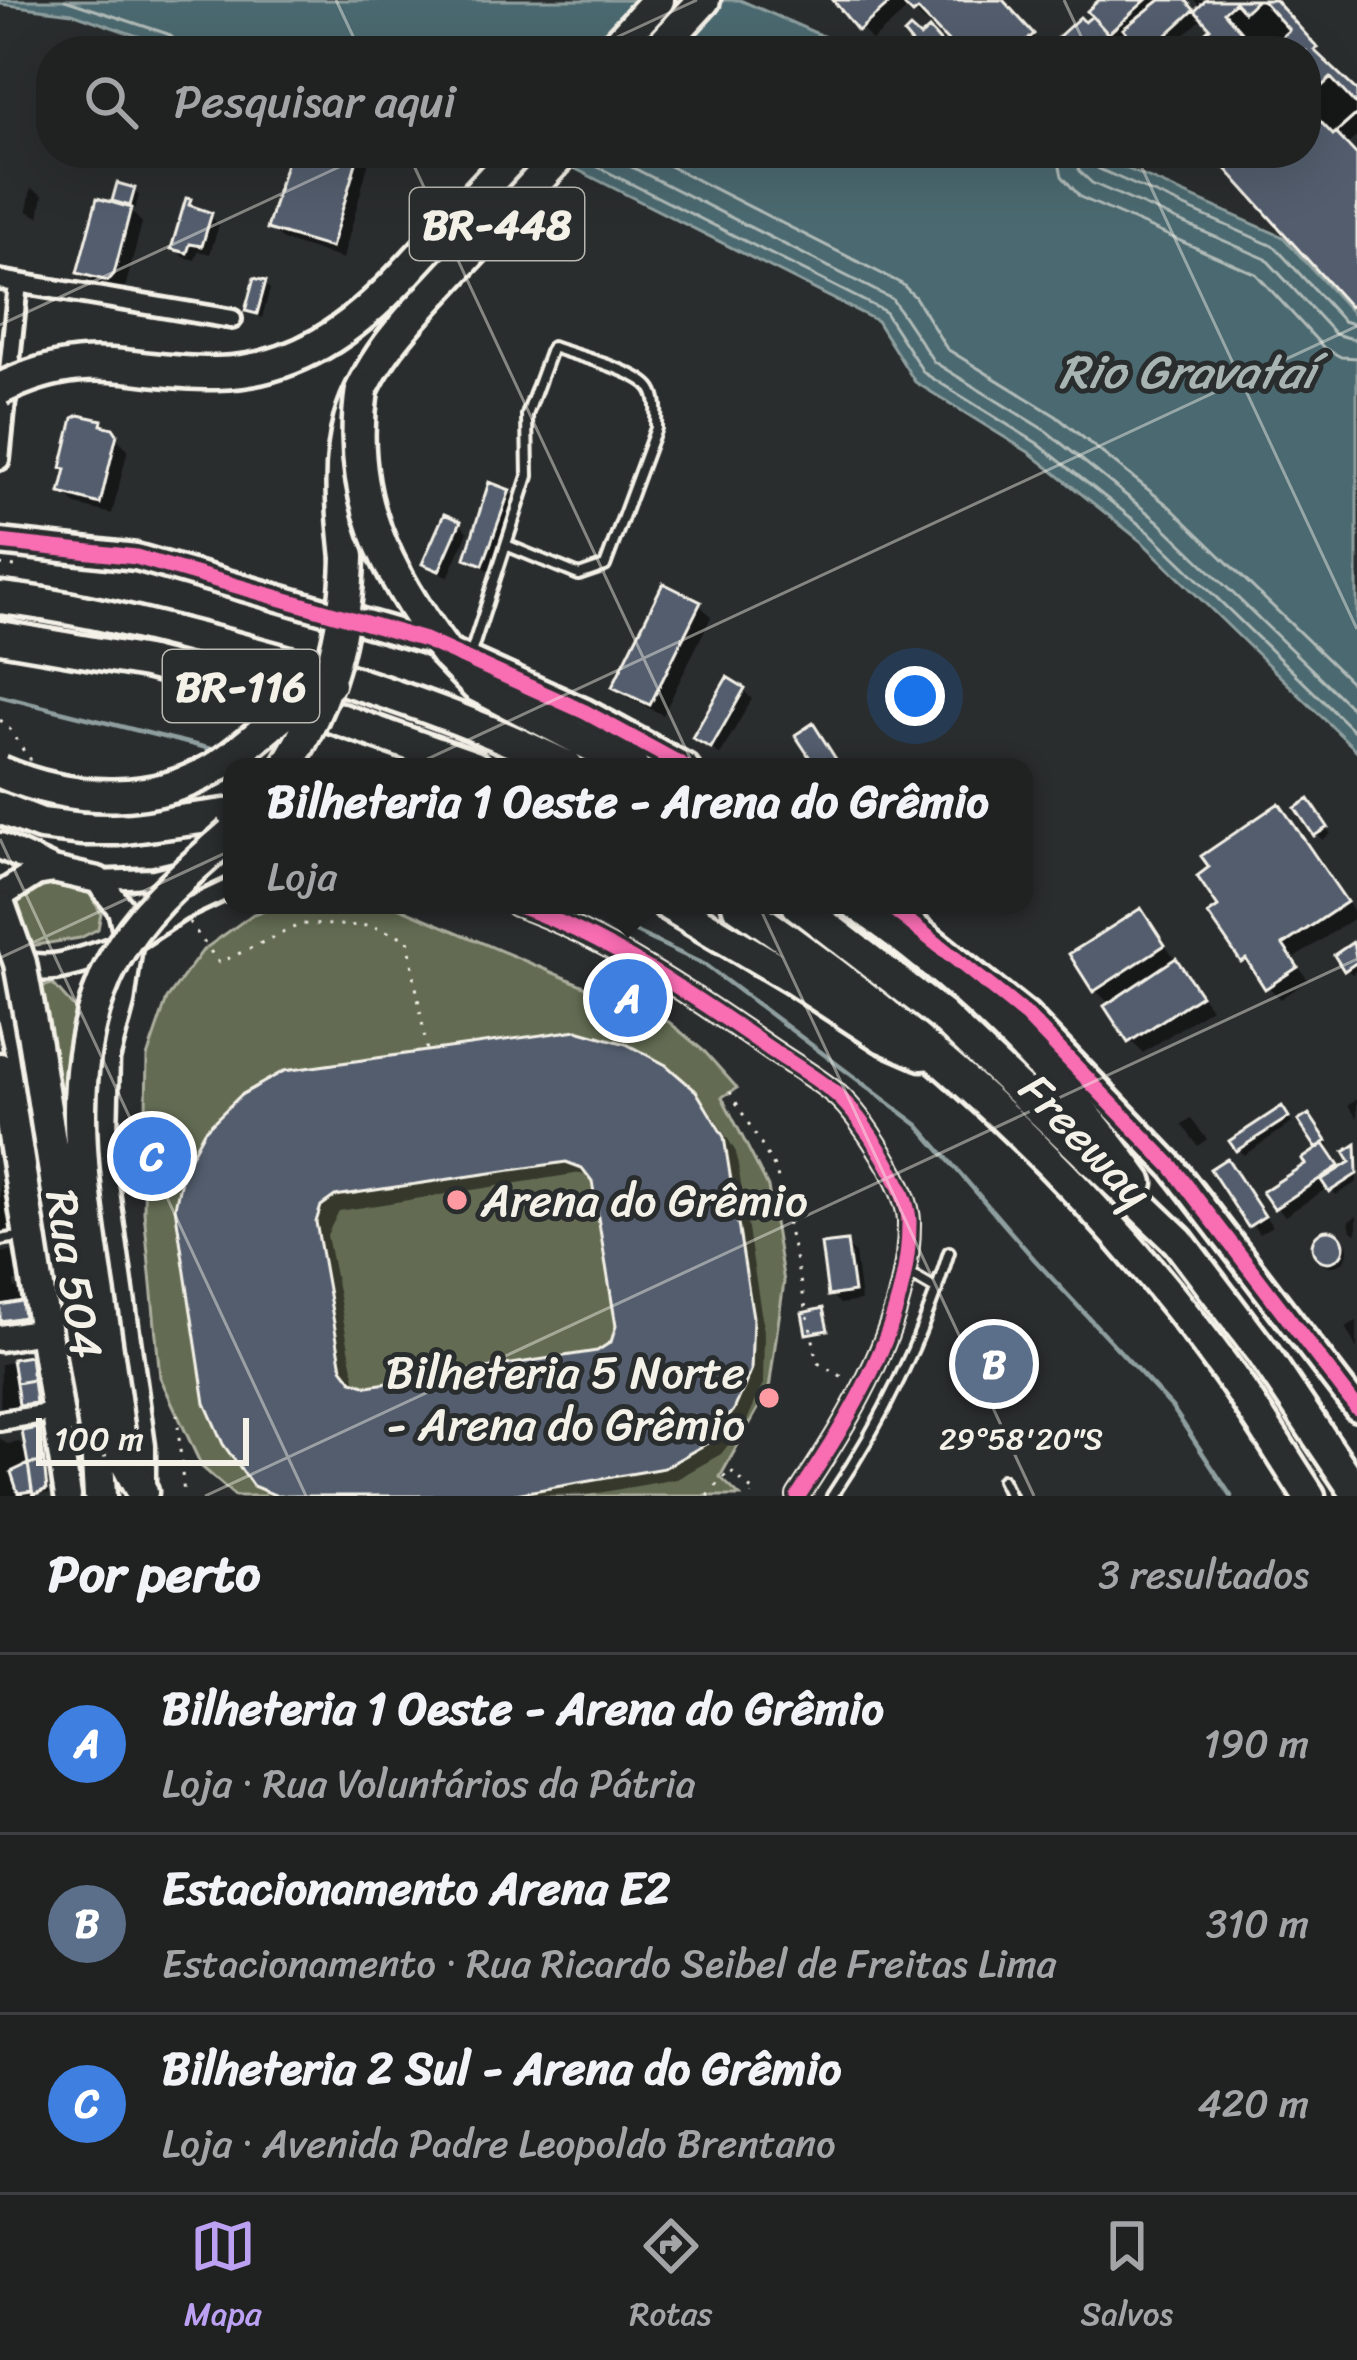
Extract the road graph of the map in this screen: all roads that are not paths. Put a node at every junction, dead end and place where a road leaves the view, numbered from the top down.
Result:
1 (658, 0) edge
2 (704, 0) edge
3 (625, 36) edge
4 (671, 36) edge
5 (502, 168) edge
6 (549, 168) edge
7 (9, 282) edge
8 (232, 320) dead end
9 (0, 389) edge
10 (362, 389) junction
11 (0, 460) edge
12 (0, 542) edge
13 (506, 545) junction
14 (0, 598) edge
15 (0, 638) edge
16 (469, 660) junction
17 (328, 684) junction
18 (228, 758) edge
19 (291, 758) edge
20 (448, 758) edge
21 (546, 758) edge
22 (616, 758) edge
23 (669, 758) edge
24 (223, 762) edge
25 (0, 772) edge
26 (0, 808) edge
27 (223, 815) edge
28 (223, 841) edge
29 (0, 846) edge
30 (223, 860) edge
31 (53, 869) junction
32 (98, 880) junction
33 (223, 890) edge
34 (0, 896) edge
35 (0, 907) edge
36 (542, 914) edge
37 (684, 914) edge
38 (750, 914) edge
39 (810, 914) edge
40 (892, 918) edge
41 (129, 945) junction
42 (0, 949) edge
43 (63, 966) junction
44 (0, 973) edge
45 (122, 1004) junction
46 (0, 1066) edge
47 (950, 1067) junction
48 (27, 1236) junction
49 (0, 1240) edge
50 (1178, 1241) junction
51 (949, 1252) dead end
52 (904, 1271) junction
53 (938, 1290) junction
54 (42, 1331) junction
55 (0, 1338) edge
56 (69, 1362) junction
57 (1357, 1408) edge
58 (55, 1412) junction
59 (0, 1421) edge
60 (110, 1449) junction
61 (1002, 1480) dead end
62 (99, 1487) edge
63 (1357, 1493) edge
64 (144, 1495) edge
65 (68, 1496) edge
66 (798, 1496) edge
67 (832, 1496) edge
68 (1010, 1496) edge
69 (1309, 1496) edge

1 - 3 highway
2 - 4 highway
5 - 9 highway, BR-448, bridge
6 - 10 highway, BR-448
7 - 8 street
7 - 11 street
10 - 17 highway, bridge
10 - 22 highway, bridge
12 - 16 main road
13 - 13 lane
13 - 16 lane
14 - 21 highway, BR-116
15 - 20 highway, BR-116
16 - 23 main road
17 - 18 highway, bridge
17 - 19 highway, bridge
24 - 25 highway, bridge
26 - 27 highway, bridge
28 - 60 highway, bridge
29 - 31 main road
30 - 32 street
31 - 32 main road
31 - 34 main road
32 - 41 main road
33 - 41 street
35 - 60 highway, bridge
36 - 52 street
37 - 47 highway
38 - 47 highway, Freeway
39 - 50 highway, Freeway
40 - 50 highway
40 - 57 main road
41 - 43 main road
41 - 45 main road
42 - 43 main road
43 - 45 main road
44 - 56 main road
45 - 64 main road
46 - 48 main road, Rua 504
47 - 69 highway, Freeway
48 - 49 lane
48 - 54 main road, Rua 504
50 - 63 highway, Freeway
51 - 53 lane
52 - 53 lane
52 - 66 street
53 - 67 lane
54 - 55 main road
54 - 56 main road
54 - 58 main road, Rua 504
56 - 62 main road
58 - 59 street
58 - 65 main road, Rua 504
60 - 62 highway
60 - 64 highway
61 - 68 lane
62 - 64 main road

